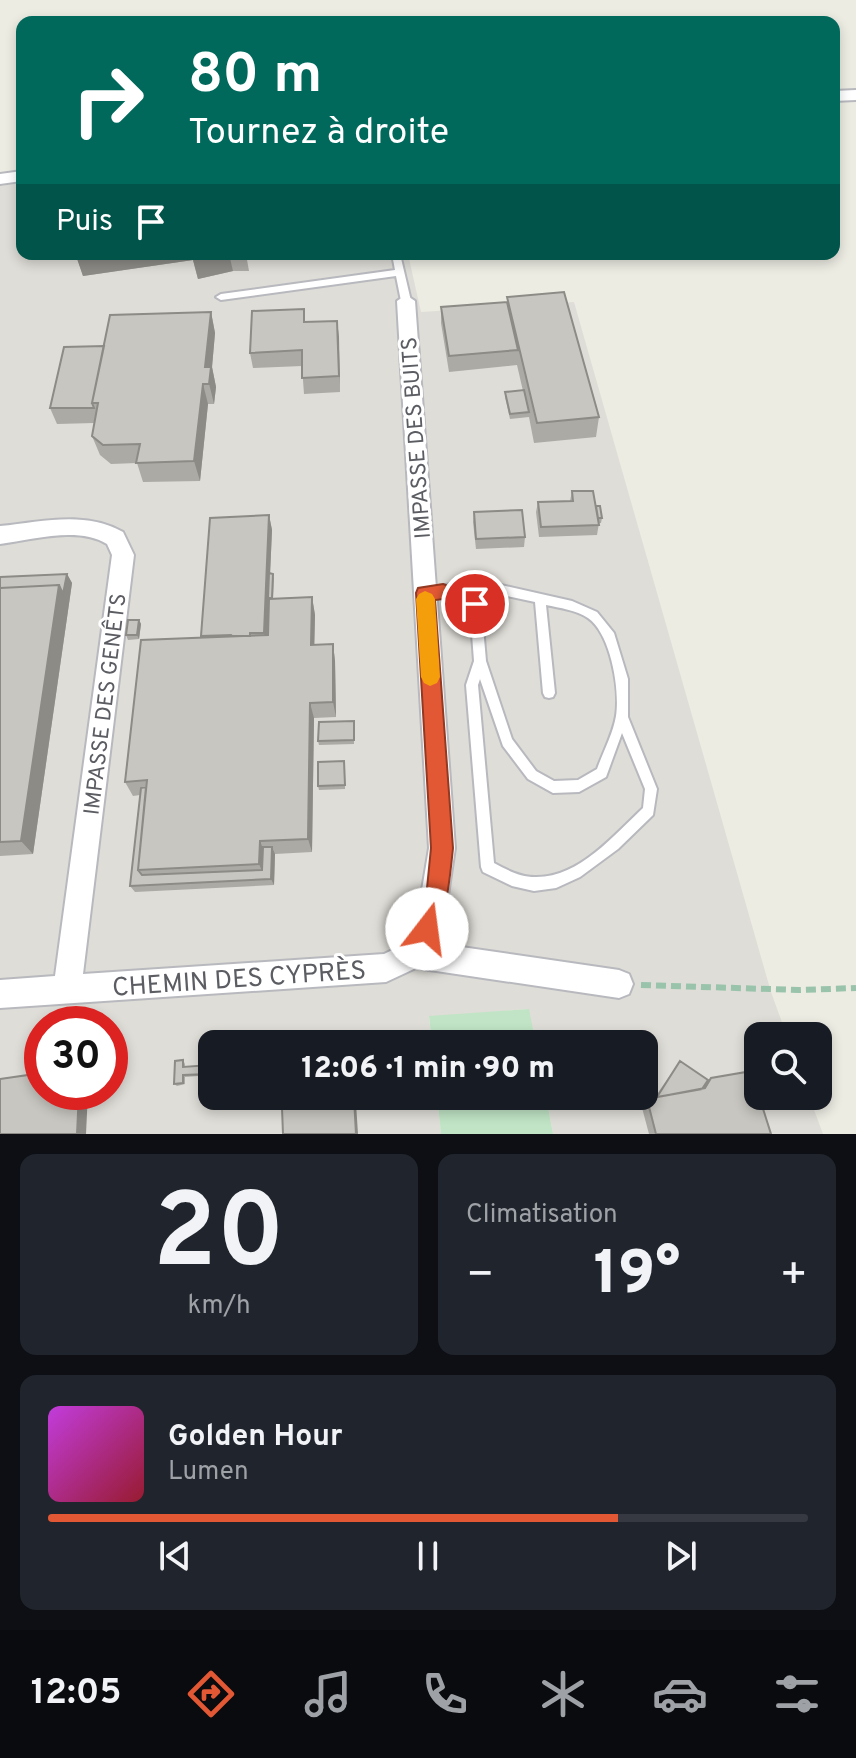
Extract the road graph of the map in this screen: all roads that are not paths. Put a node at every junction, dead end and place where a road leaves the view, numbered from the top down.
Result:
1 (398, 260) edge
2 (401, 272) junction
3 (221, 297) dead end
4 (406, 301) joint
5 (0, 535) edge
6 (434, 592) junction
7 (540, 599) junction
8 (480, 661) junction
9 (549, 693) dead end
10 (622, 717) junction
11 (415, 954) junction
12 (619, 984) road end
13 (67, 990) junction
14 (0, 994) edge

1 - 2 lane
2 - 3 lane
2 - 4 lane
4 - 6 street, IMPASSE DES BUITS
5 - 13 street, IMPASSE DES GENÊTS
6 - 7 lane
6 - 8 lane
6 - 11 street, IMPASSE DES BUITS
7 - 9 lane
7 - 10 lane
8 - 10 lane
8 - 10 lane
11 - 12 street, CHEMIN DES CYPRÈS
11 - 13 street, CHEMIN DES CYPRÈS
13 - 14 street, CHEMIN DES CYPRÈS

